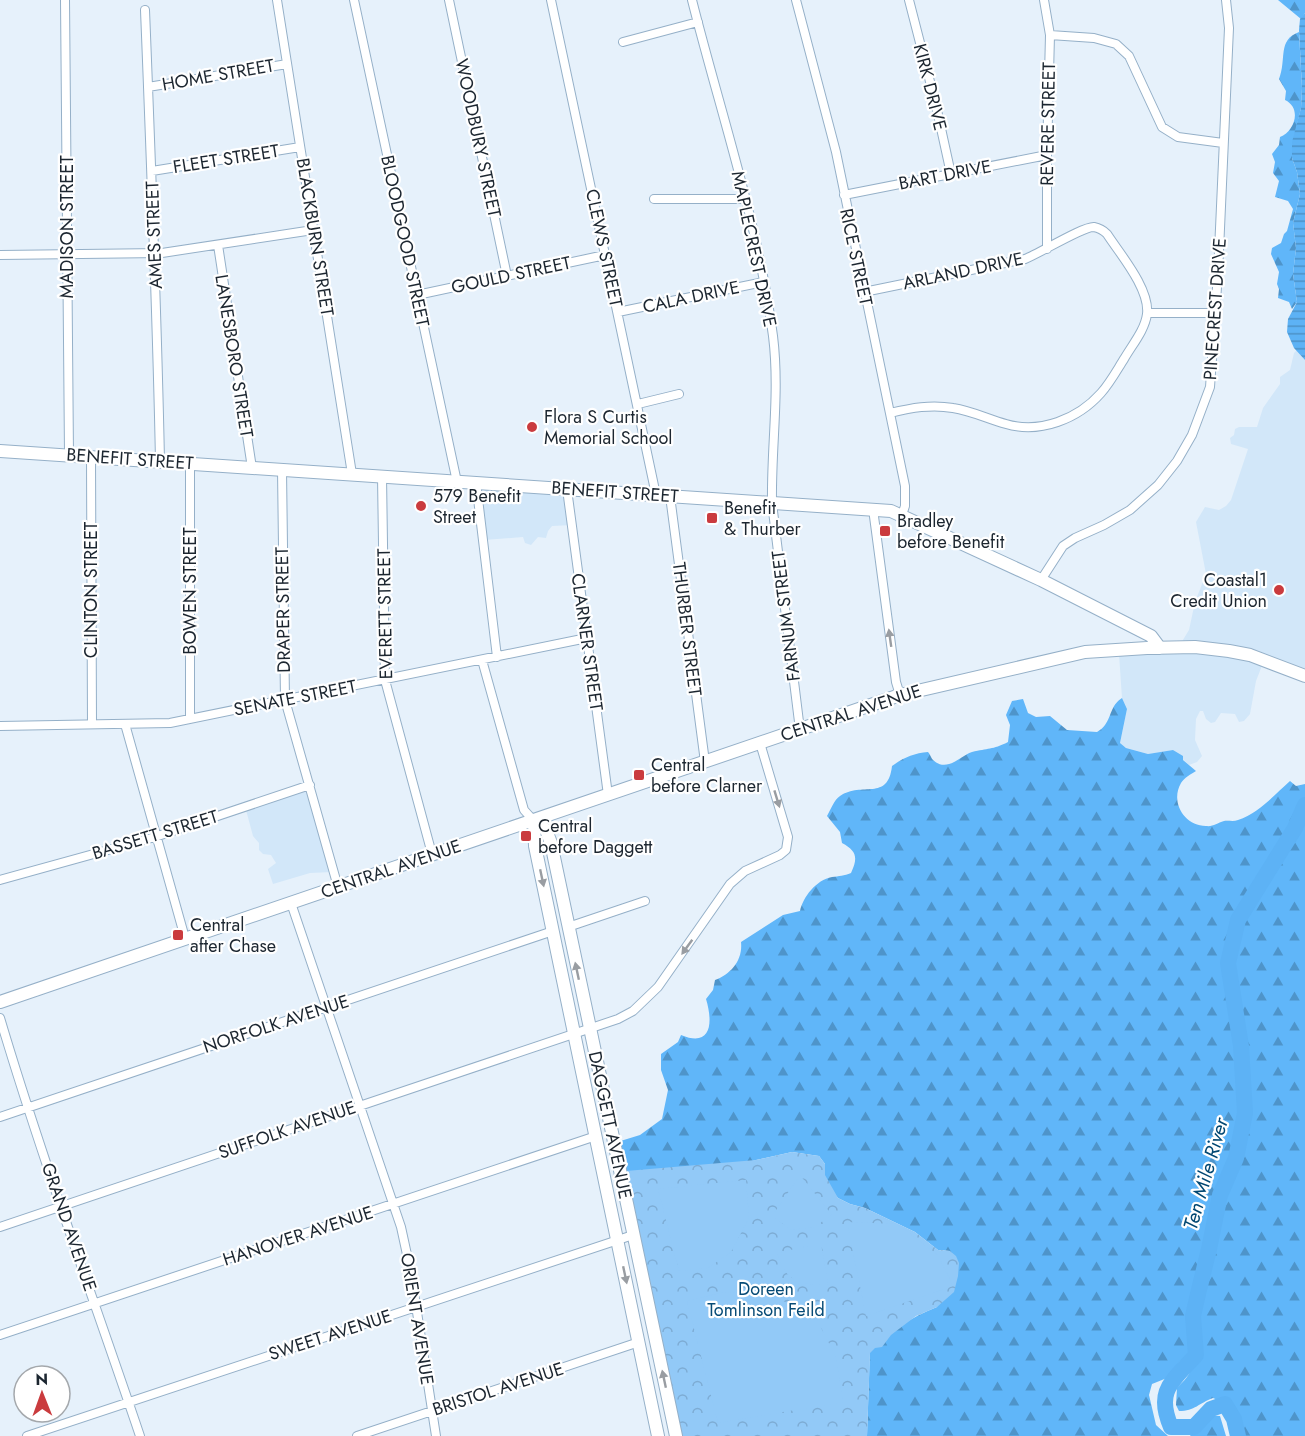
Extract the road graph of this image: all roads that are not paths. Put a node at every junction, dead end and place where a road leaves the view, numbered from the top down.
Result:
1 (65, 0) edge
2 (277, 0) edge
3 (354, 0) edge
4 (449, 0) edge
5 (551, 0) edge
6 (692, 0) edge
7 (796, 0) edge
8 (909, 0) edge
9 (1044, 0) edge
10 (1226, 0) edge
11 (145, 10) dead end
12 (698, 22) junction
13 (1050, 35) junction
14 (623, 42) dead end
15 (287, 64) junction
16 (148, 87) junction
17 (1223, 143) junction
18 (300, 147) junction
19 (1047, 156) junction
20 (152, 171) junction
21 (951, 174) junction
22 (844, 195) junction
23 (654, 199) dead end
24 (745, 199) junction
25 (313, 230) junction
26 (218, 245) junction
27 (1047, 249) junction
28 (67, 254) junction
29 (153, 254) junction
30 (0, 255) edge
31 (605, 255) junction
32 (507, 276) junction
33 (764, 282) junction
34 (864, 292) junction
35 (417, 295) junction
36 (618, 312) junction
37 (1148, 313) junction
38 (1215, 313) junction
39 (679, 394) dead end
40 (638, 404) junction
41 (890, 413) junction
42 (0, 451) edge
43 (69, 454) junction
44 (90, 456) junction
45 (160, 461) junction
46 (190, 463) junction
47 (252, 468) junction
48 (282, 470) junction
49 (352, 474) junction
50 (382, 476) junction
51 (457, 482) junction
52 (476, 482) junction
53 (567, 489) junction
54 (656, 495) junction
55 (669, 496) junction
56 (772, 503) junction
57 (873, 509) junction
58 (902, 515) junction
59 (1041, 580) junction
60 (587, 638) junction
61 (1160, 648) junction
62 (497, 657) junction
63 (482, 660) junction
64 (1305, 676) edge
65 (385, 680) junction
66 (900, 695) junction
67 (285, 700) junction
68 (190, 719) junction
69 (92, 724) junction
70 (125, 724) junction
71 (0, 726) edge
72 (800, 730) junction
73 (760, 743) junction
74 (705, 762) junction
75 (310, 785) junction
76 (608, 795) junction
77 (534, 821) junction
78 (155, 837) junction
79 (432, 854) junction
80 (0, 880) edge
81 (338, 887) junction
82 (645, 901) dead end
83 (291, 903) junction
84 (567, 927) junction
85 (553, 931) junction
86 (185, 938) junction
87 (0, 1002) edge
88 (326, 1008) junction
89 (0, 1018) edge
90 (590, 1028) junction
91 (574, 1034) junction
92 (359, 1106) junction
93 (27, 1108) junction
94 (0, 1118) edge
95 (596, 1136) junction
96 (394, 1204) junction
97 (63, 1206) junction
98 (0, 1227) edge
99 (633, 1235) junction
100 (617, 1239) junction
101 (94, 1304) junction
102 (416, 1306) junction
103 (0, 1335) edge
104 (639, 1342) junction
105 (129, 1402) junction
106 (432, 1410) junction
107 (27, 1436) edge
108 (140, 1436) edge
109 (357, 1436) edge
110 (436, 1436) edge
111 (658, 1436) edge
112 (676, 1436) edge

1 - 28 street, MADISON STREET
2 - 15 street, BLACKBURN STREET
3 - 35 street, BLOODGOOD STREET
4 - 32 street, WOODBURY STREET
5 - 31 street, CLEWS STREET
6 - 12 street, MAPLECREST DRIVE
7 - 22 street, RICE STREET
8 - 21 street, KIRK DRIVE
9 - 13 street, REVERE STREET
10 - 17 street, PINECREST DRIVE
11 - 16 street, AMES STREET
12 - 14 street
12 - 24 street, MAPLECREST DRIVE
13 - 17 street
13 - 19 street, REVERE STREET
15 - 16 street, HOME STREET
15 - 18 street, BLACKBURN STREET
16 - 20 street, AMES STREET
17 - 38 street, PINECREST DRIVE
18 - 20 street, FLEET STREET
18 - 25 street, BLACKBURN STREET
19 - 21 street, BART DRIVE
19 - 27 street, REVERE STREET
20 - 29 street, AMES STREET
21 - 22 street, BART DRIVE
22 - 34 street, RICE STREET
23 - 24 street
24 - 33 street, MAPLECREST DRIVE
25 - 26 street
25 - 49 street, BLACKBURN STREET
26 - 29 street
26 - 47 street, LANESBORO STREET
27 - 34 street, ARLAND DRIVE
27 - 37 street, ARLAND DRIVE
28 - 29 street
28 - 30 street
28 - 43 street, MADISON STREET
29 - 45 street, AMES STREET
31 - 32 street, GOULD STREET
31 - 36 street, CLEWS STREET
32 - 35 street, GOULD STREET
33 - 36 street, CALA DRIVE
33 - 56 street, MAPLECREST DRIVE
34 - 41 street, RICE STREET
35 - 51 street, BLOODGOOD STREET
36 - 40 street, CLEWS STREET
37 - 38 street
37 - 41 street
38 - 59 street, PINECREST DRIVE
39 - 40 street
40 - 54 street, CLEWS STREET
41 - 58 street, RICE STREET
42 - 43 street, BENEFIT STREET
43 - 44 street, BENEFIT STREET
44 - 45 street, BENEFIT STREET
44 - 69 street, CLINTON STREET
45 - 46 street, BENEFIT STREET
46 - 47 street, BENEFIT STREET
46 - 68 street, BOWEN STREET
47 - 48 street, BENEFIT STREET
48 - 49 street, BENEFIT STREET
48 - 67 street, DRAPER STREET
49 - 50 street, BENEFIT STREET
50 - 51 street, BENEFIT STREET
50 - 65 street, EVERETT STREET
51 - 52 street, BENEFIT STREET
52 - 53 street, BENEFIT STREET
52 - 62 street
53 - 54 street, BENEFIT STREET
53 - 60 street, CLARNER STREET
54 - 55 street, BENEFIT STREET
55 - 56 street, BENEFIT STREET
55 - 74 street, THURBER STREET
56 - 57 street, BENEFIT STREET
56 - 72 street, FARNUM STREET
57 - 58 street, BENEFIT STREET
66 -> 57 street
58 - 59 street, BENEFIT STREET
59 - 61 street, BENEFIT STREET
60 - 62 street, SENATE STREET
60 - 76 street, CLARNER STREET
61 - 64 street, CENTRAL AVENUE
61 - 66 street, CENTRAL AVENUE
62 - 63 street, SENATE STREET
63 - 65 street, SENATE STREET
63 - 77 street, DAGGETT AVENUE
65 - 67 street, SENATE STREET
65 - 79 street, EVERETT STREET
66 - 72 street, CENTRAL AVENUE
67 - 68 street, SENATE STREET
67 - 75 street, DRAPER STREET
68 - 70 street, SENATE STREET
69 - 70 street, SENATE STREET
69 - 71 street, SENATE STREET
70 - 78 street
72 - 73 street, CENTRAL AVENUE
73 - 74 street, CENTRAL AVENUE
73 -> 90 street, SUFFOLK AVENUE
74 - 76 street, CENTRAL AVENUE
75 - 78 street, BASSETT STREET
75 - 81 street, DRAPER STREET
76 - 77 street, CENTRAL AVENUE
77 - 79 street, CENTRAL AVENUE
77 - 84 street, DAGGETT AVENUE
77 -> 85 street, DAGGETT AVENUE
78 - 80 street, BASSETT STREET
78 - 86 street
79 - 81 street, CENTRAL AVENUE
81 - 83 street, CENTRAL AVENUE
82 - 84 street
83 - 86 street, CENTRAL AVENUE
83 - 88 street, ORIENT AVENUE
90 -> 84 street, DAGGETT AVENUE
85 - 88 street, NORFOLK AVENUE
85 - 91 street, DAGGETT AVENUE
86 - 87 street, CENTRAL AVENUE
88 - 92 street, ORIENT AVENUE
88 - 93 street, NORFOLK AVENUE
89 - 93 street, GRAND AVENUE
90 - 91 street, SUFFOLK AVENUE
90 - 99 street, DAGGETT AVENUE
91 - 92 street, SUFFOLK AVENUE
91 - 95 street, DAGGETT AVENUE
92 - 96 street, ORIENT AVENUE
92 - 97 street, SUFFOLK AVENUE
93 - 94 street, NORFOLK AVENUE
93 - 97 street, GRAND AVENUE
95 - 96 street, HANOVER AVENUE
95 - 100 street, DAGGETT AVENUE
96 - 101 street, HANOVER AVENUE
96 - 102 street, ORIENT AVENUE
97 - 98 street, SUFFOLK AVENUE
97 - 101 street, GRAND AVENUE
99 - 100 street, SWEET AVENUE
112 -> 99 street, DAGGETT AVENUE
100 - 102 street, SWEET AVENUE
100 -> 104 street, DAGGETT AVENUE
101 - 103 street, HANOVER AVENUE
101 - 105 street, GRAND AVENUE
102 - 105 street, SWEET AVENUE
102 - 106 street, ORIENT AVENUE
104 - 106 street, BRISTOL AVENUE
104 - 111 street, DAGGETT AVENUE
105 - 107 street, SWEET AVENUE
105 - 108 street, GRAND AVENUE
106 - 109 street, BRISTOL AVENUE
106 - 110 street, ORIENT AVENUE

